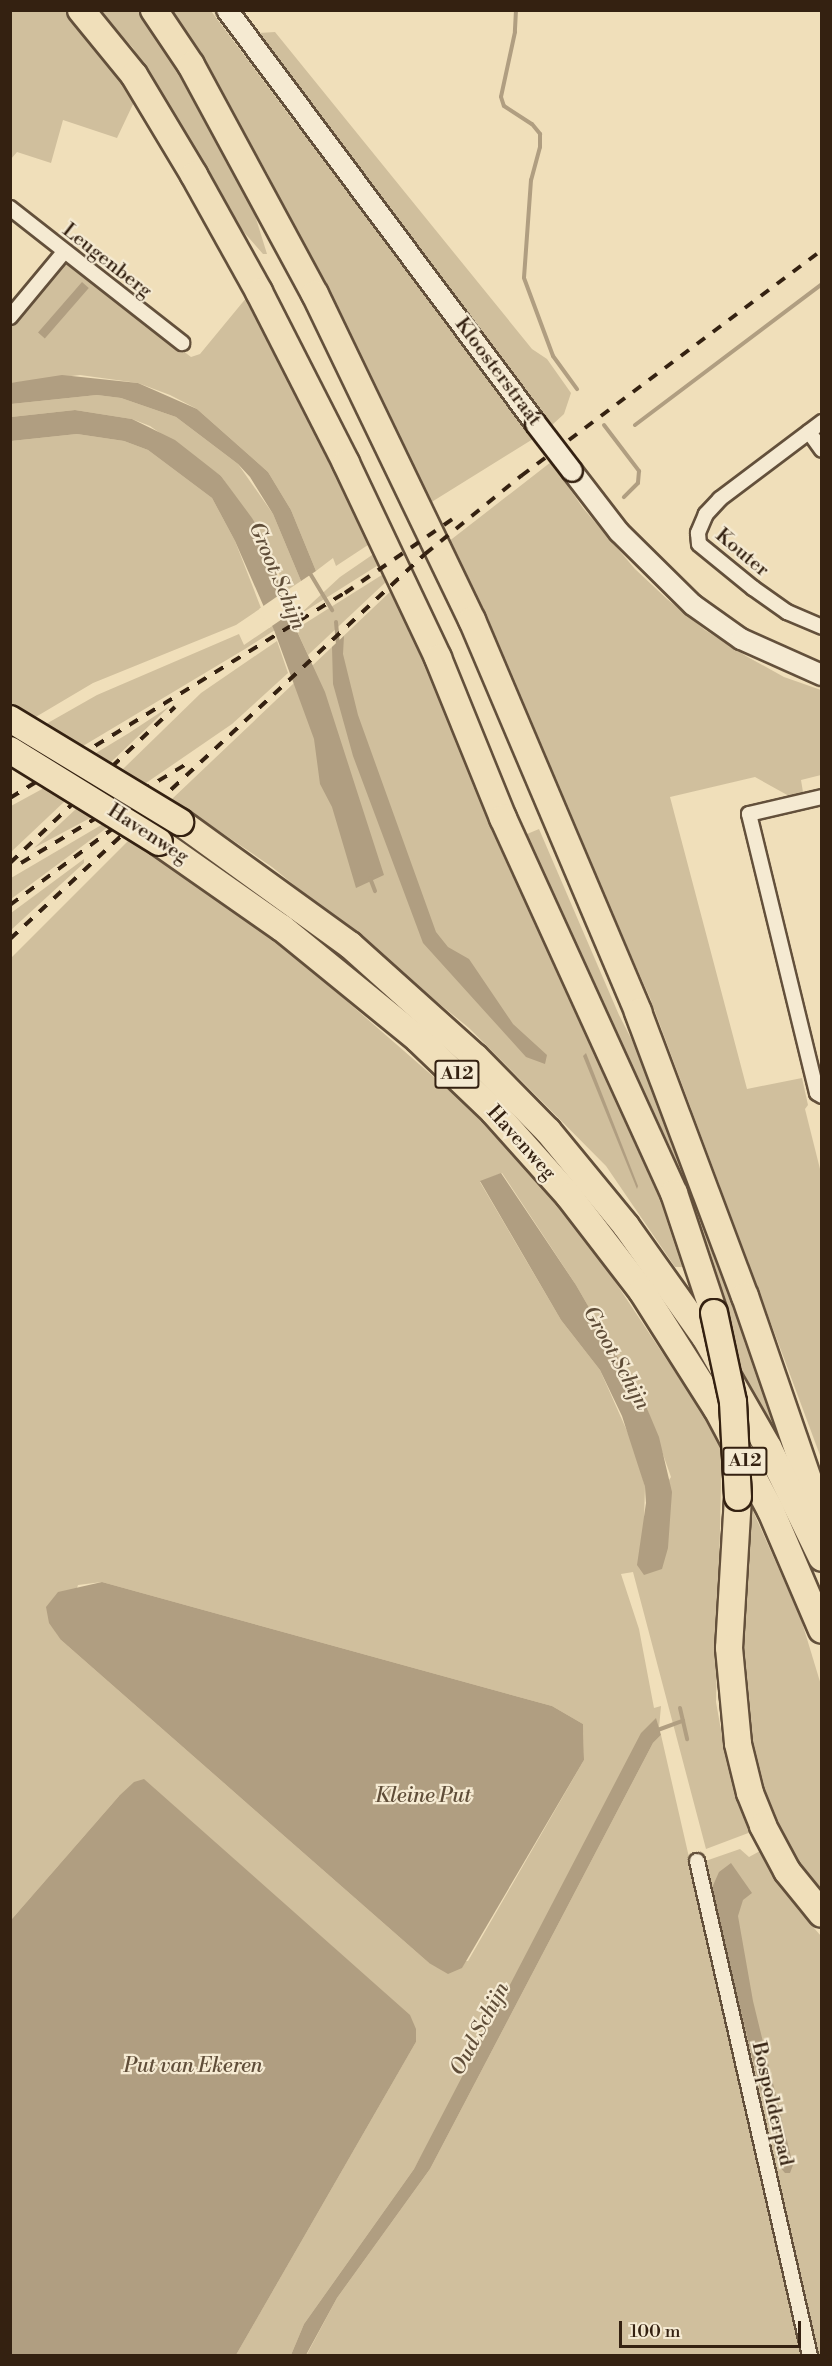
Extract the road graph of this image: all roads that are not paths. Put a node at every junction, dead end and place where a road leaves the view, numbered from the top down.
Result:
1 (81, 10) edge
2 (154, 10) edge
3 (227, 10) edge
4 (10, 208) edge
5 (64, 252) junction
6 (10, 317) edge
7 (182, 343) dead end
8 (822, 422) edge
9 (809, 432) junction
10 (822, 450) edge
11 (822, 627) edge
12 (822, 675) edge
13 (10, 720) edge
14 (10, 750) edge
15 (822, 797) edge
16 (820, 1096) edge
17 (822, 1519) edge
18 (822, 1558) edge
19 (822, 1630) edge
20 (697, 1861) dead end
21 (822, 1914) edge
22 (810, 2355) edge

1 - 21 highway, bridge
2 - 17 highway
3 - 12 main road, Kloosterstraat, bridge
4 - 5 street, Leugenberg
5 - 6 street
5 - 7 street, Leugenberg
8 - 9 street, Kouter
9 - 10 street
9 - 11 street, Kouter
13 - 18 highway, Havenweg / A12, bridge
14 - 19 highway, Havenweg / A12, bridge
15 - 16 street
20 - 22 street, Bospolderpad

